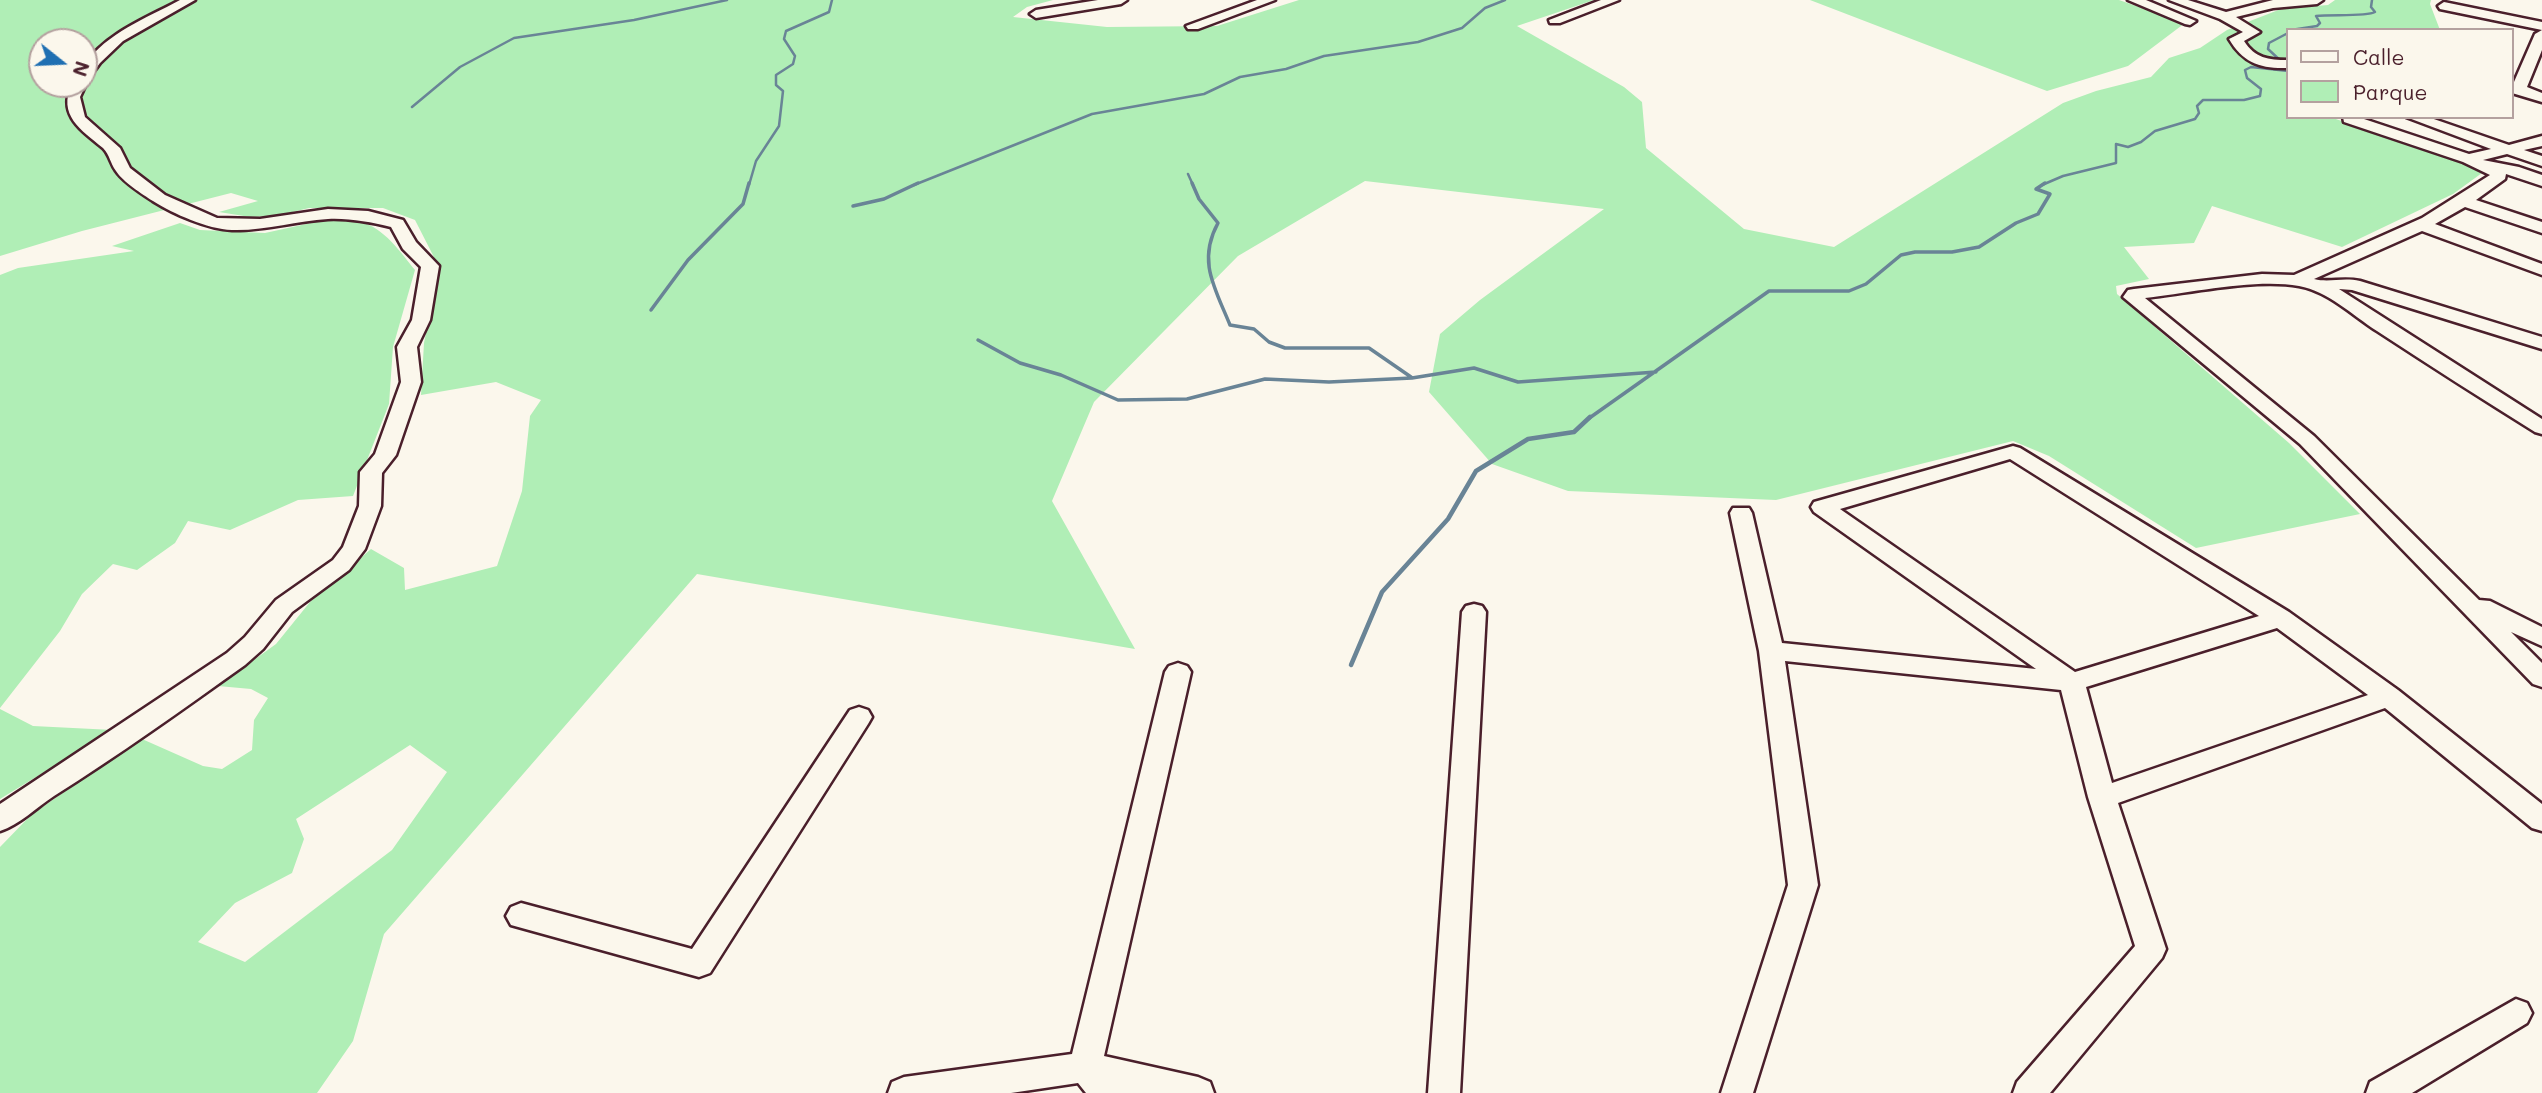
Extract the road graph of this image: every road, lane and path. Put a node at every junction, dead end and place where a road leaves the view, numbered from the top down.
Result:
1 (189, 0) edge
2 (1087, 0) edge
3 (1121, 0) edge
4 (1269, 0) edge
5 (1613, 0) edge
6 (2134, 0) edge
7 (2175, 0) edge
8 (2258, 0) edge
9 (2316, 0) edge
10 (2273, 4) junction
11 (2444, 6) dead end
12 (2225, 16) junction
13 (1555, 20) dead end
14 (2200, 25) dead end
15 (1193, 26) dead end
16 (2542, 26) edge
17 (2542, 34) edge
18 (98, 55) edge
19 (2286, 64) edge
20 (2515, 88) edge
21 (73, 98) edge
22 (2542, 98) edge
23 (2349, 119) edge
24 (2419, 119) edge
25 (2542, 141) edge
26 (2507, 150) junction
27 (2468, 159) junction
28 (2542, 161) edge
29 (2491, 168) junction
30 (2542, 181) edge
31 (2465, 201) junction
32 (2422, 225) junction
33 (2542, 228) edge
34 (2542, 270) edge
35 (2297, 280) junction
36 (2329, 288) junction
37 (2542, 343) edge
38 (2542, 428) edge
39 (1741, 513) dead end
40 (2468, 601) junction
41 (1474, 612) dead end
42 (2280, 618) junction
43 (2542, 637) edge
44 (1771, 651) junction
45 (1178, 672) dead end
46 (2542, 678) edge
47 (2072, 682) junction
48 (2389, 697) junction
49 (859, 717) dead end
50 (2102, 797) junction
51 (0, 820) edge
52 (2542, 820) edge
53 (521, 916) dead end
54 (2516, 1013) dead end
55 (1085, 1067) junction
56 (904, 1093) edge
57 (1107, 1093) edge
58 (1198, 1093) edge
59 (1444, 1093) edge
60 (1737, 1093) edge
61 (2029, 1093) edge
62 (2382, 1093) edge

1 - 18 street
2 - 3 street
4 - 15 street
5 - 13 street
6 - 14 street
7 - 12 street
8 - 10 street
9 - 10 street
10 - 12 street
11 - 16 street
12 - 19 street
17 - 20 street
20 - 22 street
21 - 51 street
23 - 27 street
24 - 26 street
25 - 26 street
26 - 27 street
26 - 28 street
27 - 29 street
29 - 30 street
29 - 31 street
31 - 32 street
31 - 33 street
32 - 34 street
32 - 35 street
35 - 36 street
35 - 40 street
36 - 37 street
36 - 38 street
39 - 44 street
40 - 43 street
40 - 46 street
41 - 59 street
42 - 47 street
42 - 47 street
42 - 48 street
44 - 47 street
44 - 60 street
45 - 55 street
47 - 50 street
48 - 50 street
48 - 52 street
49 - 53 street
50 - 61 street
54 - 62 street
55 - 56 street
55 - 57 street
55 - 58 street

